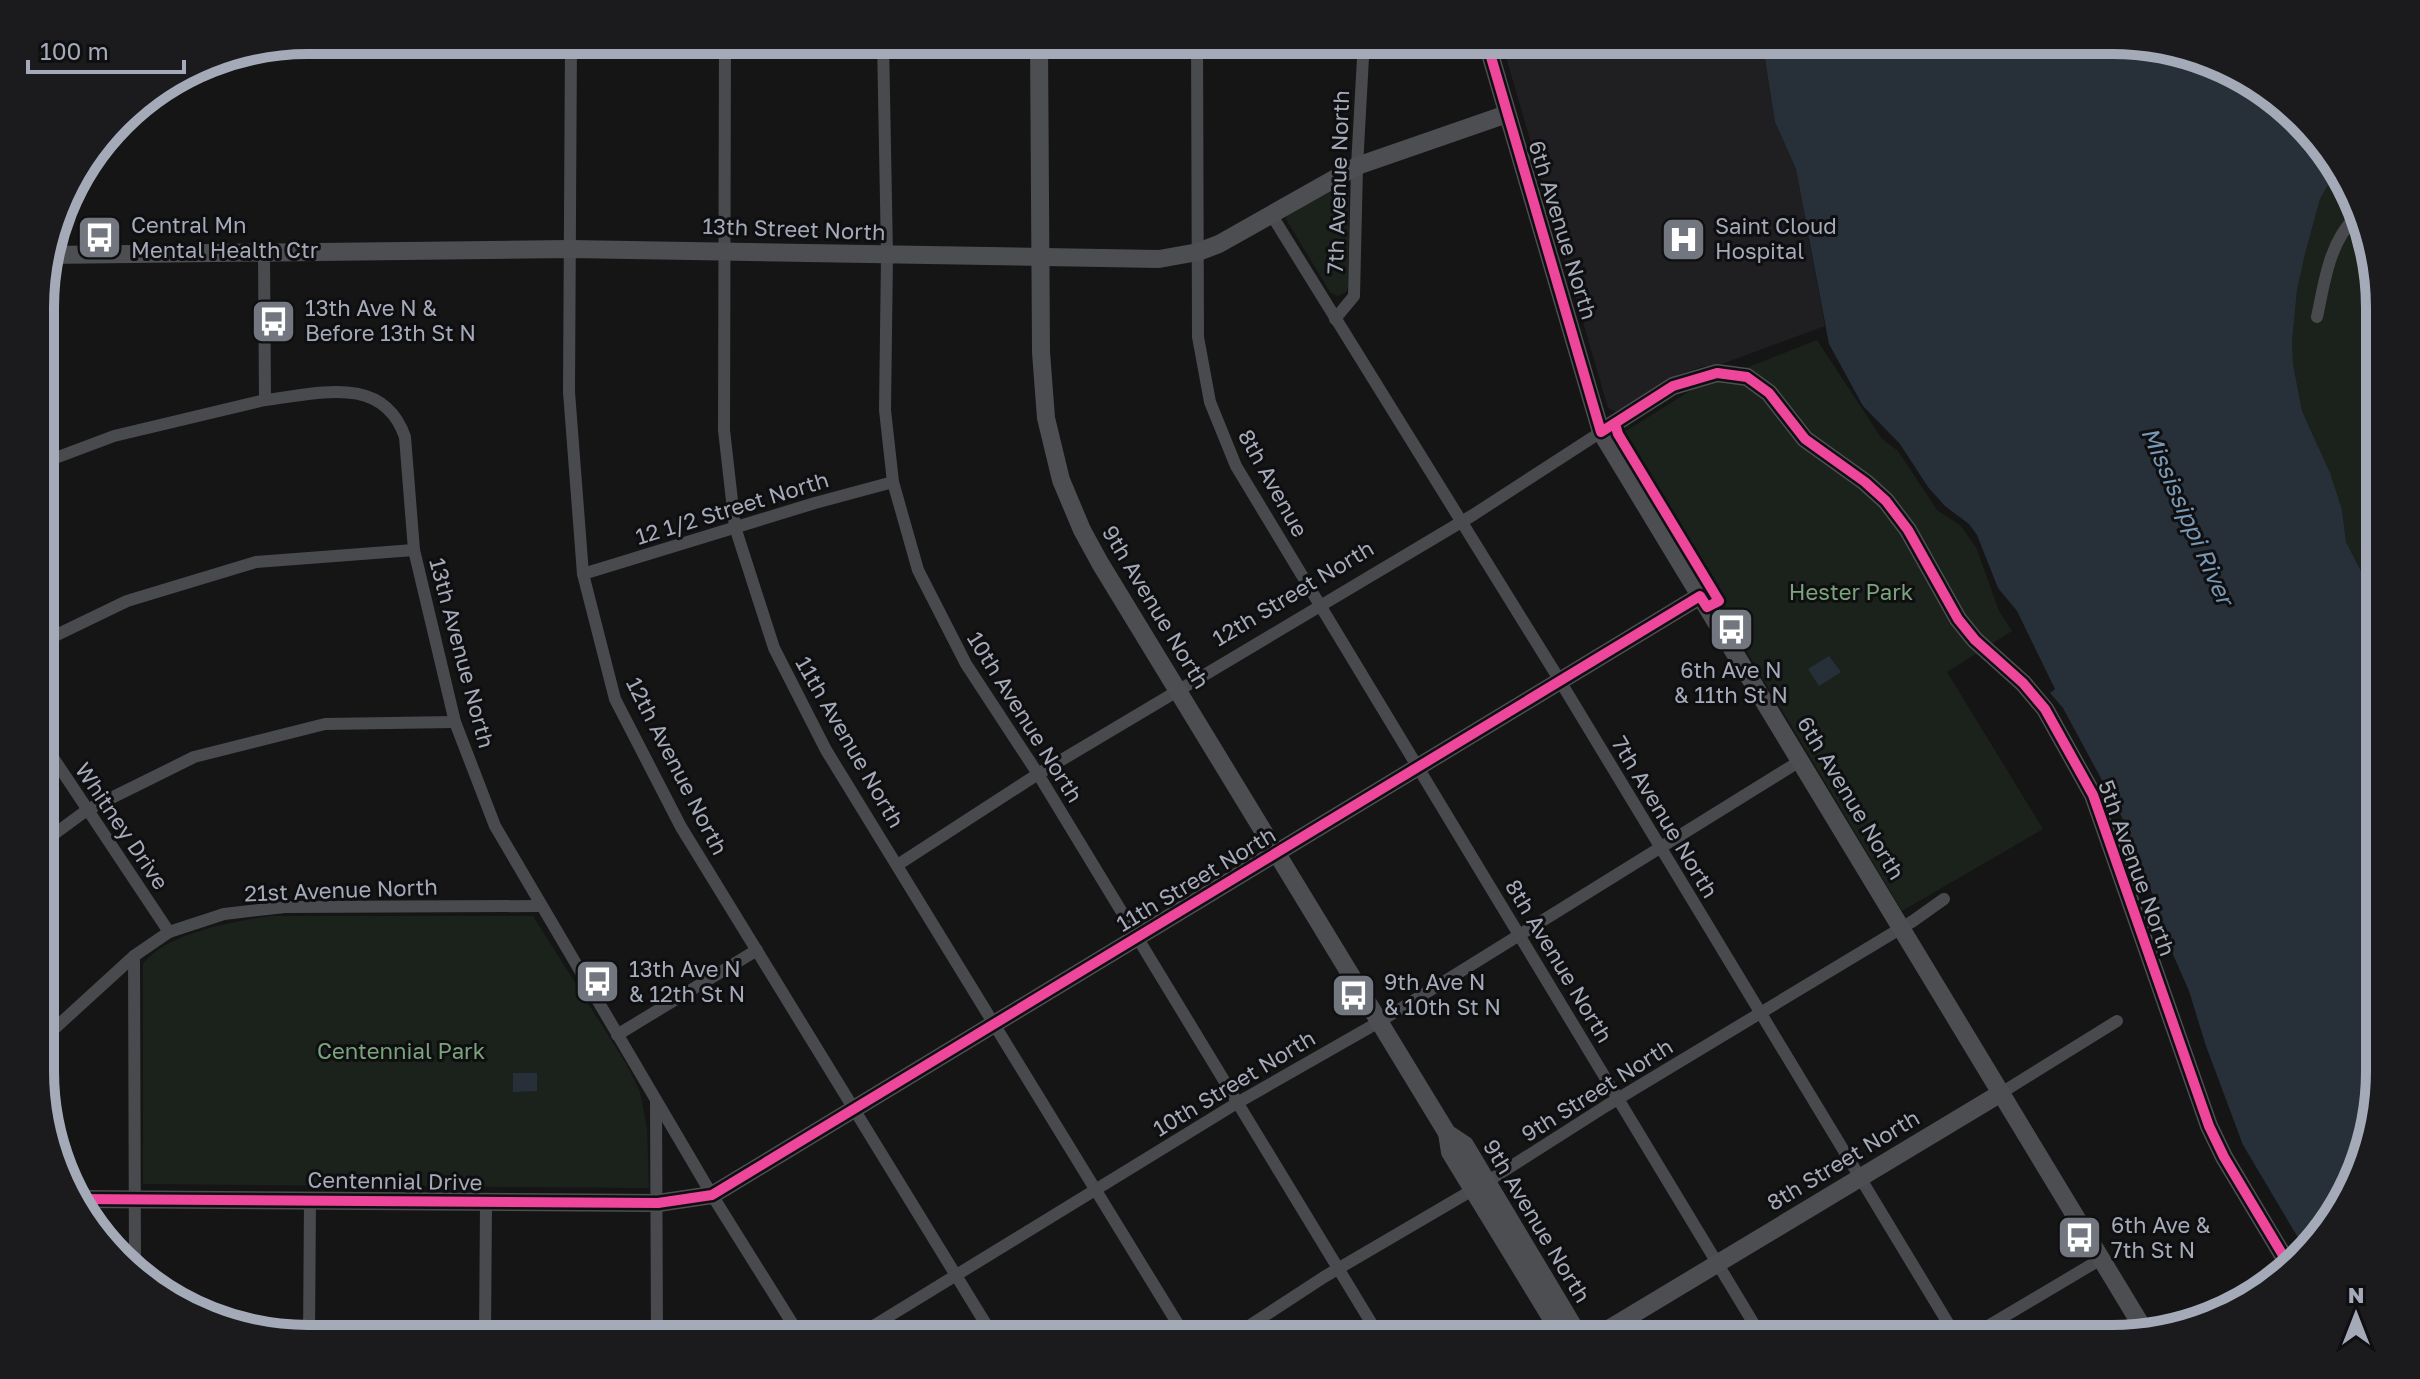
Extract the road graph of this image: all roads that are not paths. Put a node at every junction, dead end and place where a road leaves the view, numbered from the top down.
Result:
1 (571, 54) edge
2 (725, 54) edge
3 (883, 54) edge
4 (1039, 54) edge
5 (1197, 54) edge
6 (1363, 54) edge
7 (1490, 54) edge
8 (1507, 114) junction
9 (1357, 166) junction
10 (1271, 214) junction
11 (2351, 221) edge
12 (570, 249) junction
13 (724, 250) junction
14 (1198, 252) junction
15 (264, 253) junction
16 (60, 255) edge
17 (887, 255) junction
18 (1041, 258) junction
19 (2317, 317) dead end
20 (1335, 319) junction
21 (1717, 373) joint
22 (265, 400) junction
23 (1601, 432) junction
24 (54, 458) edge
25 (893, 482) junction
26 (1460, 522) junction
27 (735, 527) junction
28 (414, 550) junction
29 (583, 574) junction
30 (1700, 596) junction
31 (1319, 604) junction
32 (54, 636) edge
33 (1560, 681) junction
34 (1177, 690) junction
35 (455, 722) junction
36 (54, 759) edge
37 (1800, 761) junction
38 (1419, 769) junction
39 (1038, 774) junction
40 (87, 810) junction
41 (54, 834) edge
42 (1660, 848) junction
43 (1277, 854) junction
44 (899, 864) junction
45 (1944, 899) dead end
46 (541, 906) junction
47 (1901, 928) junction
48 (169, 932) junction
49 (1519, 935) junction
50 (1137, 938) junction
51 (757, 950) junction
52 (134, 956) junction
53 (1761, 1014) junction
54 (2117, 1021) dead end
55 (1379, 1022) junction
56 (995, 1023) junction
57 (54, 1029) edge
58 (617, 1035) junction
59 (2001, 1093) junction
60 (1618, 1099) junction
61 (656, 1102) junction
62 (1237, 1103) junction
63 (854, 1109) junction
64 (1860, 1178) junction
65 (1480, 1186) junction
66 (1097, 1189) junction
67 (712, 1195) junction
68 (89, 1199) edge
69 (135, 1199) junction
70 (310, 1199) junction
71 (486, 1203) junction
72 (658, 1203) junction
73 (135, 1257) edge
74 (2284, 1257) edge
75 (2101, 1259) junction
76 (1718, 1263) junction
77 (1338, 1269) junction
78 (957, 1276) junction
79 (2140, 1323) edge
80 (1252, 1324) edge
81 (1372, 1324) edge
82 (1556, 1324) edge
83 (1571, 1324) edge
84 (1616, 1324) edge
85 (1754, 1324) edge
86 (1949, 1324) edge
87 (1991, 1324) edge
88 (309, 1325) edge
89 (485, 1325) edge
90 (657, 1325) edge
91 (793, 1325) edge
92 (876, 1325) edge
93 (986, 1325) edge
94 (1178, 1325) edge

1 - 12 street, 12th Avenue North
2 - 13 street, 11th Avenue North
3 - 17 street, 10th Avenue North
4 - 18 street, 9th Avenue North
5 - 14 street, 8th Avenue
6 - 9 street, 7th Avenue North
7 - 8 street, 6th Avenue North
8 - 9 street, 13th Street North
8 - 23 street, 6th Avenue North
9 - 10 street, 13th Street North
9 - 20 street, 7th Avenue North
10 - 14 street, 13th Street North
10 - 20 street, 7th Avenue North
11 - 19 street
12 - 13 street, 13th Street North
12 - 15 street, 13th Street North
12 - 29 street, 12th Avenue North
13 - 17 street, 13th Street North
13 - 27 street, 11th Avenue North
14 - 18 street, 13th Street North
14 - 31 street, 8th Avenue
15 - 16 street, 13th Street North
15 - 22 street
17 - 18 street, 13th Street North
17 - 25 street, 10th Avenue North
18 - 34 street, 9th Avenue North
20 - 26 street, 7th Avenue North
21 - 23 street, 12th Street North
21 - 74 street, 5th Avenue North
22 - 24 street, 13th Avenue North
22 - 28 street, 13th Avenue North
23 - 26 street, 12th Street North
23 - 30 street, 6th Avenue North
25 - 27 street, 12 1/2 Street North
25 - 39 street, 10th Avenue North
26 - 31 street, 12th Street North
26 - 33 street, 7th Avenue North
27 - 29 street, 12 1/2 Street North
27 - 44 street, 11th Avenue North
28 - 32 street
28 - 35 street, 13th Avenue North
29 - 51 street, 12th Avenue North
30 - 33 street, 11th Street North
30 - 37 street, 6th Avenue North
31 - 34 street, 12th Street North
31 - 38 street, 8th Avenue
33 - 38 street, 11th Street North
33 - 42 street, 7th Avenue North
34 - 39 street, 12th Street North
34 - 43 street, 9th Avenue North
35 - 40 street
35 - 46 street, 13th Avenue North
36 - 40 street, Whitney Drive
37 - 42 street, 10th Street North
37 - 47 street, 6th Avenue North
38 - 43 street, 11th Street North
38 - 49 street, 8th Avenue North
39 - 44 street, 12th Street North
39 - 50 street, 10th Avenue North
40 - 41 street
40 - 48 street, Whitney Drive
42 - 49 street, 10th Street North
42 - 53 street, 7th Avenue North
43 - 50 street, 11th Street North
43 - 55 street, 9th Avenue North
44 - 56 street, 11th Avenue North
45 - 47 street, 9th Street North
46 - 48 street, 21st Avenue North
46 - 58 street, 13th Avenue North
47 - 53 street, 9th Street North
47 - 59 street, 6th Avenue North
48 - 52 street, 21st Avenue North
49 - 55 street, 10th Street North
49 - 60 street, 8th Avenue North
50 - 56 street, 11th Street North
50 - 62 street, 10th Avenue North
51 - 58 street
51 - 63 street, 12th Avenue North
52 - 57 street, 21st Avenue North
52 - 69 street
53 - 60 street, 9th Street North
53 - 64 street, 7th Avenue North
54 - 59 street, 8th Street North
55 - 62 street, 10th Street North
55 - 65 street, 9th Avenue North
56 - 63 street, 11th Street North
56 - 66 street, 11th Avenue North
58 - 61 street, 13th Avenue North
59 - 64 street, 8th Street North
59 - 75 street, 6th Avenue North
60 - 65 street, 9th Street North
60 - 76 street, 8th Avenue North
61 - 67 street, 13th Avenue North
61 - 72 street
62 - 66 street, 10th Street North
62 - 77 street, 10th Avenue North
63 - 67 street, 11th Street North
63 - 78 street, 12th Avenue North
64 - 76 street, 8th Street North
64 - 86 street, 7th Avenue North
65 - 77 street, 9th Street North
65 - 82 street, 9th Avenue North
65 - 83 street, 9th Avenue North
66 - 78 street, 10th Street North
66 - 94 street, 11th Avenue North
67 - 72 street, Centennial Drive
67 - 91 street, 13th Avenue North
68 - 69 street, Centennial Drive
69 - 70 street, Centennial Drive
69 - 73 street
70 - 71 street, Centennial Drive
70 - 88 street
71 - 72 street, Centennial Drive
71 - 89 street
72 - 90 street
75 - 79 street, 6th Avenue North
75 - 87 street
76 - 84 street, 8th Street North
76 - 85 street, 8th Avenue North
77 - 80 street, 9th Street North
77 - 81 street, 10th Avenue North
78 - 92 street, 10th Street North
78 - 93 street, 12th Avenue North

